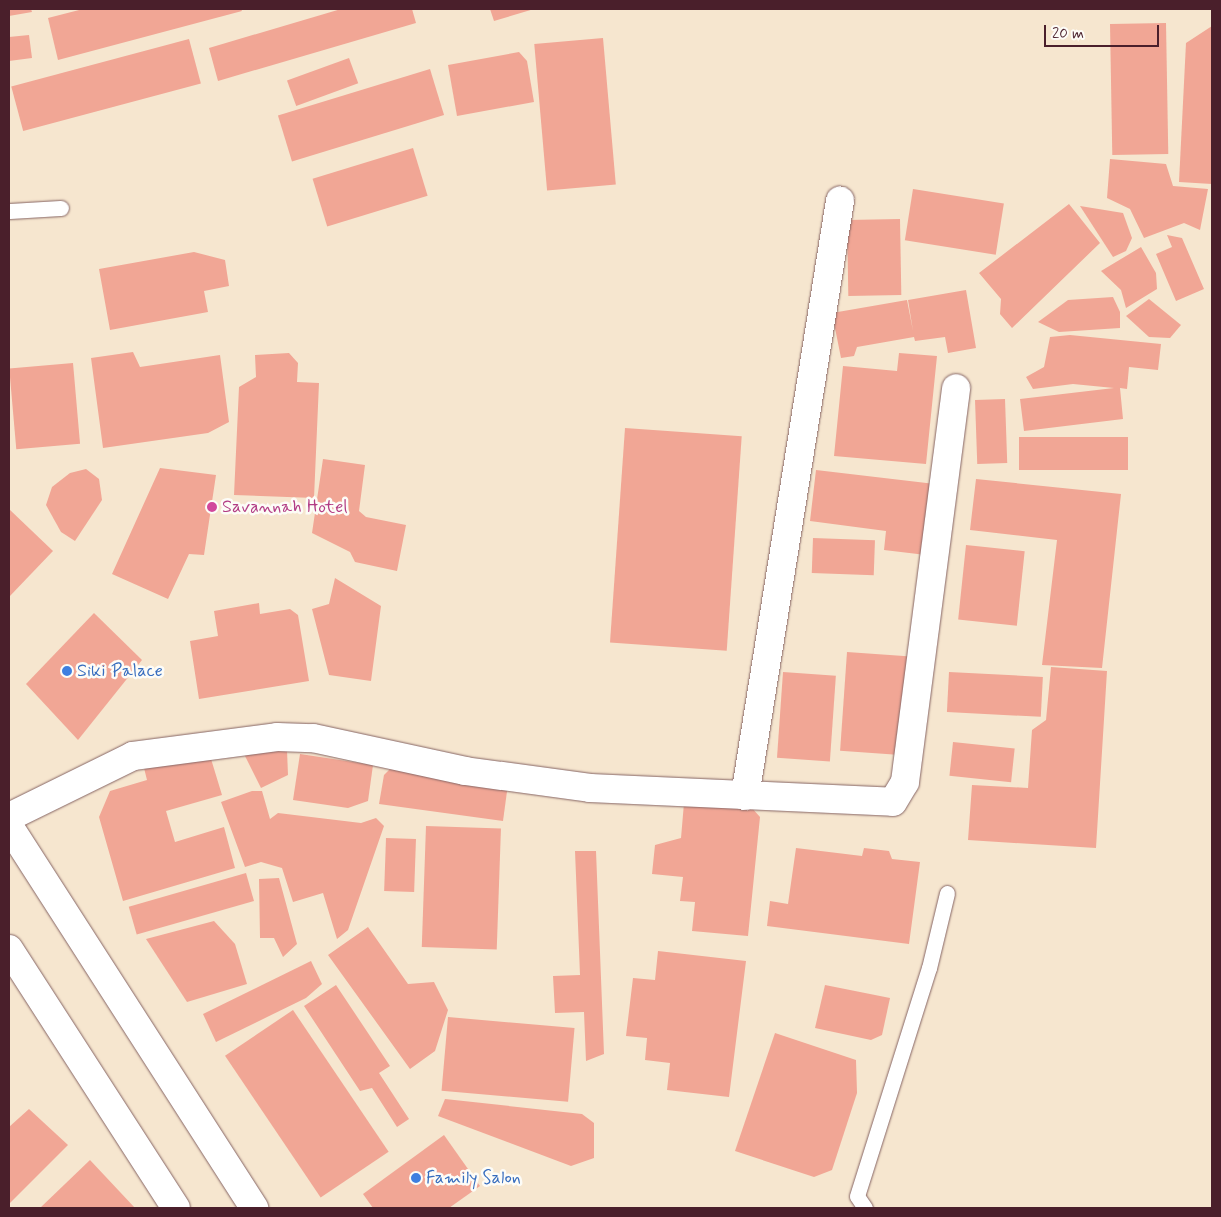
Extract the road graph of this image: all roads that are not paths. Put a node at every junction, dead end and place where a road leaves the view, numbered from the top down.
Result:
1 (840, 202) dead end
2 (61, 208) dead end
3 (9, 211) edge
4 (956, 388) dead end
5 (745, 796) junction
6 (9, 817) edge
7 (9, 826) edge
8 (947, 893) dead end
9 (9, 949) edge
10 (176, 1208) edge
11 (254, 1208) edge
12 (865, 1208) edge

1 - 5 street
2 - 3 lane
4 - 5 street
5 - 6 street
7 - 11 street
8 - 12 lane
9 - 10 street

